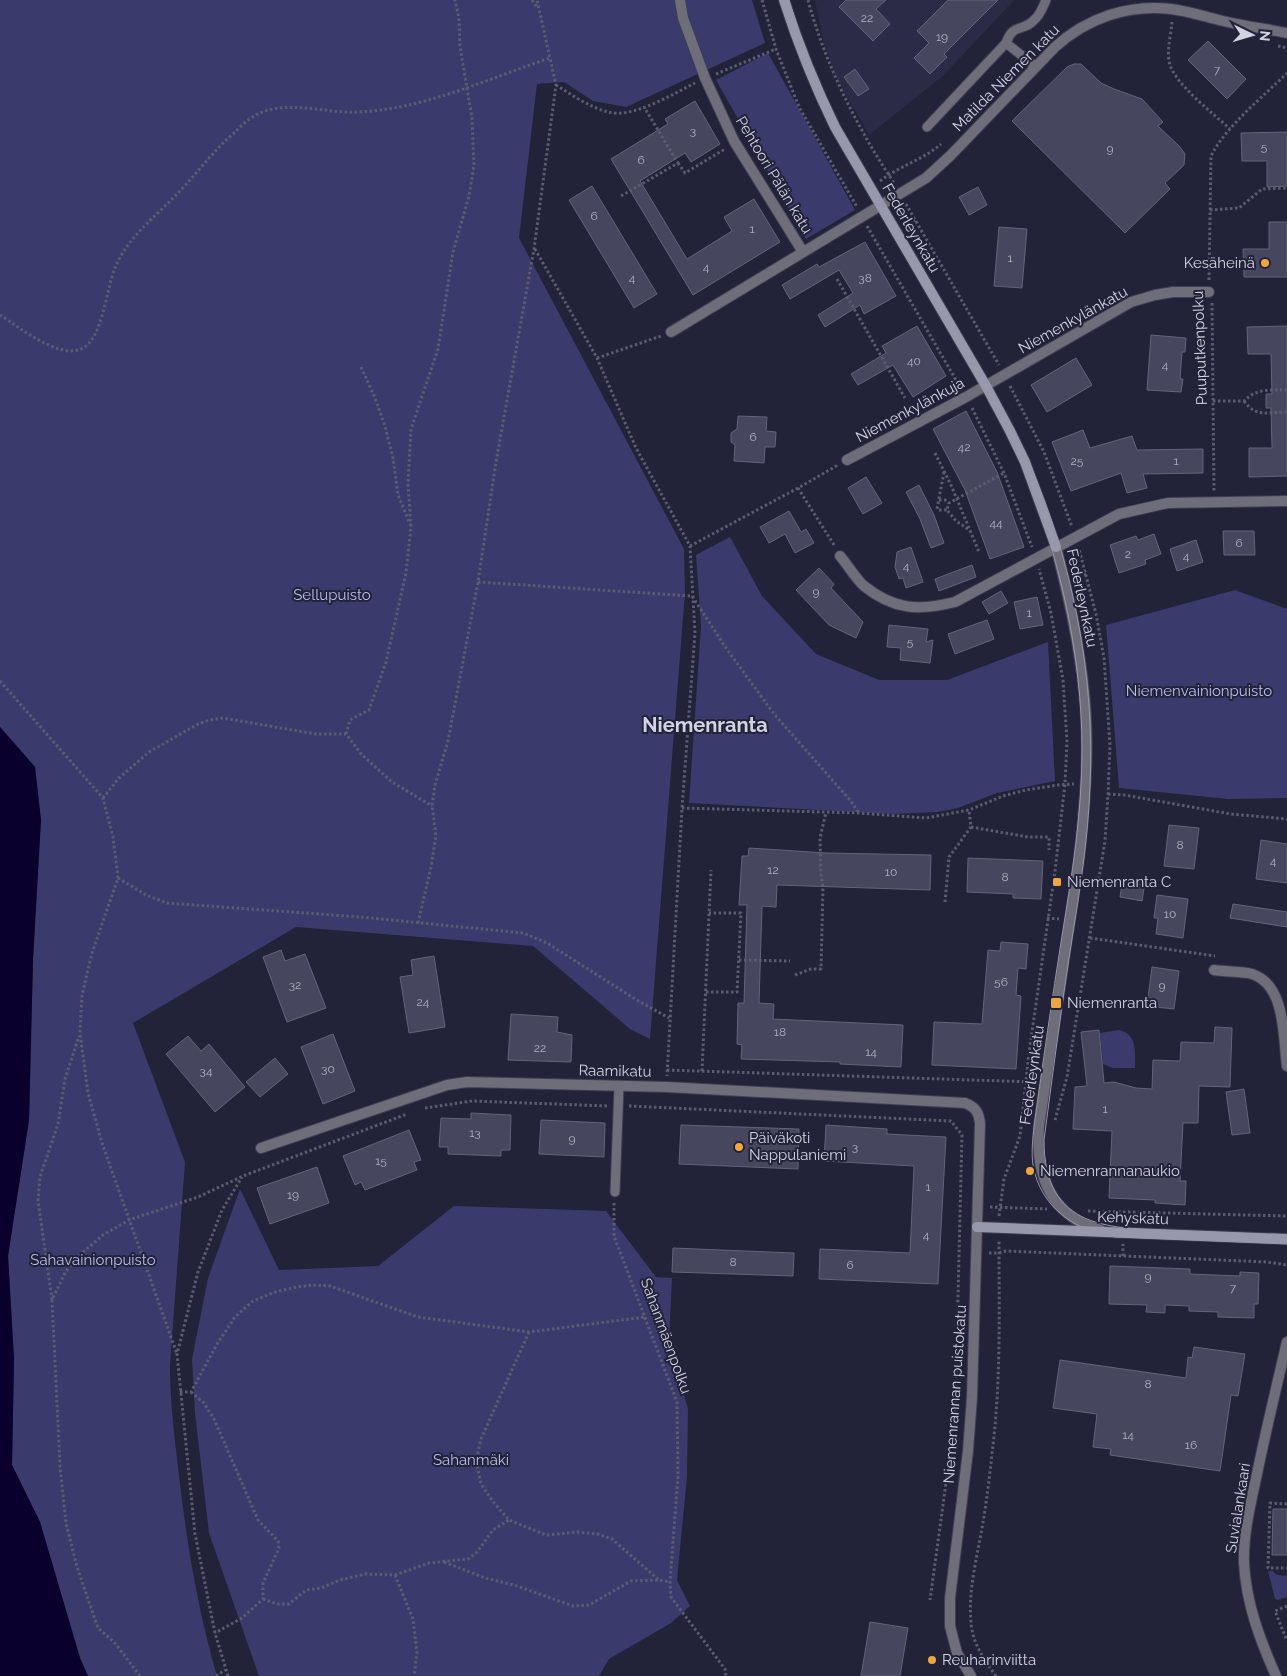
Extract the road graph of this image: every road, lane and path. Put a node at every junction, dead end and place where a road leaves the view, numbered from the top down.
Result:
1 (455, 0) edge
2 (532, 0) edge
3 (537, 0) edge
4 (680, 0) edge
5 (762, 0) edge
6 (784, 0) edge
7 (808, 0) edge
8 (1046, 0) edge
9 (537, 7) junction
10 (1173, 9) junction
11 (1165, 21) dead end
12 (1172, 22) junction
13 (1180, 23) dead end
14 (1287, 33) edge
15 (1006, 43) junction
16 (1269, 44) dead end
17 (1287, 48) edge
18 (776, 49) junction
19 (550, 58) junction
20 (1036, 66) junction
21 (1287, 73) edge
22 (705, 78) junction
23 (556, 85) junction
24 (467, 87) junction
25 (644, 107) junction
26 (927, 128) dead end
27 (1230, 129) junction
28 (947, 138) dead end
29 (741, 153) junction
30 (678, 163) junction
31 (889, 175) junction
32 (1287, 188) edge
33 (871, 189) junction
34 (900, 194) junction
35 (621, 196) dead end
36 (853, 201) junction
37 (880, 205) junction
38 (1210, 210) junction
39 (862, 216) junction
40 (534, 249) junction
41 (803, 252) junction
42 (837, 279) dead end
43 (1209, 292) junction
44 (0, 315) edge
45 (671, 332) joint
46 (597, 358) junction
47 (361, 367) dead end
48 (1004, 375) junction
49 (986, 386) junction
50 (1287, 390) edge
51 (966, 397) junction
52 (905, 398) dead end
53 (1213, 401) junction
54 (1244, 401) junction
55 (1287, 412) edge
56 (935, 453) dead end
57 (847, 460) joint
58 (944, 472) junction
59 (1004, 474) junction
60 (798, 488) junction
61 (956, 498) junction
62 (939, 500) junction
63 (1287, 501) edge
64 (1214, 502) junction
65 (949, 503) junction
66 (946, 510) junction
67 (411, 527) junction
68 (969, 529) junction
69 (1076, 536) junction
70 (690, 546) junction
71 (1056, 546) junction
72 (978, 552) dead end
73 (840, 556) joint
74 (1036, 558) junction
75 (1086, 574) junction
76 (1074, 577) dead end
77 (478, 582) junction
78 (692, 596) junction
79 (0, 681) edge
80 (346, 734) junction
81 (1065, 784) junction
82 (1102, 785) dead end
83 (1108, 786) junction
84 (1108, 794) junction
85 (103, 798) junction
86 (432, 806) junction
87 (682, 808) junction
88 (969, 810) junction
89 (826, 812) junction
90 (859, 813) junction
91 (1287, 819) edge
92 (971, 827) junction
93 (1049, 850) dead end
94 (711, 870) dead end
95 (118, 878) junction
96 (946, 902) dead end
97 (709, 913) junction
98 (1047, 918) junction
99 (1060, 919) dead end
100 (1083, 922) dead end
101 (418, 923) junction
102 (1092, 924) junction
103 (1090, 938) junction
104 (1214, 956) dead end
105 (739, 960) junction
106 (790, 961) dead end
107 (1214, 970) dead end
108 (795, 975) dead end
109 (706, 992) junction
110 (670, 1018) junction
111 (80, 1033) junction
112 (1287, 1066) edge
113 (702, 1071) junction
114 (1026, 1082) junction
115 (619, 1086) junction
116 (618, 1106) junction
117 (423, 1108) dead end
118 (976, 1109) joint
119 (415, 1111) dead end
120 (1054, 1123) dead end
121 (261, 1148) dead end
122 (243, 1176) junction
123 (614, 1192) joint
124 (960, 1207) junction
125 (978, 1207) junction
126 (1000, 1207) junction
127 (1065, 1210) junction
128 (1287, 1216) edge
129 (130, 1220) junction
130 (977, 1226) junction
131 (999, 1227) junction
132 (1106, 1232) junction
133 (1287, 1239) edge
134 (958, 1250) junction
135 (977, 1252) junction
136 (999, 1253) junction
137 (1287, 1265) edge
138 (52, 1300) junction
139 (645, 1317) junction
140 (529, 1332) junction
141 (1287, 1342) edge
142 (176, 1354) junction
143 (180, 1392) junction
144 (191, 1392) junction
145 (1287, 1504) edge
146 (509, 1520) junction
147 (444, 1562) junction
148 (1287, 1568) edge
149 (395, 1575) junction
150 (658, 1580) junction
151 (670, 1582) junction
152 (263, 1600) junction
153 (930, 1600) dead end
154 (1287, 1606) edge
155 (215, 1633) junction
156 (1287, 1641) edge
157 (225, 1670) junction
158 (140, 1676) edge
159 (216, 1676) edge
160 (228, 1676) edge
161 (414, 1676) edge
162 (726, 1676) edge
163 (970, 1676) edge
164 (996, 1676) edge
165 (1276, 1676) edge

1 - 24 path
2 - 9 path
3 - 9 path
4 - 22 street, Pehtoori Pälän katu
5 - 18 path
6 - 33 street, Federleynkatu
7 - 31 path
8 - 15 lane
9 - 19 path
10 - 12 path
10 - 14 street, Matilda Niemen katu
10 - 20 street, Matilda Niemen katu
11 - 12 path
12 - 13 path
12 - 27 path
15 - 20 lane
15 - 26 lane
16 - 17 path
18 - 22 path
18 - 36 path
19 - 23 path
19 - 24 path
20 - 34 street, Matilda Niemen katu
21 - 27 path, Puuputkenpolku
22 - 25 path
22 - 29 street, Pehtoori Pälän katu
23 - 25 path
23 - 40 path
24 - 44 path
24 - 67 path
25 - 30 path
27 - 38 path, Puuputkenpolku
28 - 31 path
29 - 30 path
29 - 41 street, Pehtoori Pälän katu
30 - 35 path
31 - 33 path
31 - 34 path
32 - 38 path
33 - 36 path
33 - 37 street, Federleynkatu
34 - 37 street, Matilda Niemen katu
34 - 48 path
36 - 39 path
37 - 39 street, Matilda Niemen katu
37 - 49 street, Federleynkatu
38 - 43 path, Puuputkenpolku
39 - 41 street, Matilda Niemen katu
39 - 51 path
40 - 46 path
40 - 77 path
41 - 45 street, Matilda Niemen katu
42 - 52 path
43 - 48 street, Niemenkylänkatu
43 - 53 path, Puuputkenpolku
45 - 46 path
46 - 70 path
47 - 67 path
48 - 49 street, Niemenkylänkatu
48 - 69 path
49 - 51 street, Niemenkylänkuja
49 - 71 street, Federleynkatu
50 - 54 path
51 - 57 street, Niemenkylänkuja
51 - 59 path
53 - 54 path
53 - 64 path, Puuputkenpolku
54 - 55 path
56 - 58 path
57 - 60 path
58 - 61 path
58 - 62 path
59 - 61 path
59 - 74 path
60 - 70 path
60 - 73 path
61 - 65 path
61 - 68 path
62 - 65 path
62 - 66 path
63 - 64 street
64 - 69 street
65 - 66 path
66 - 68 path
67 - 80 path
68 - 72 path
69 - 71 street
69 - 75 path
70 - 78 path
71 - 74 street
71 - 127 street, Federleynkatu
73 - 74 street
74 - 81 path
75 - 76 path
75 - 83 path
77 - 78 path
77 - 86 path
78 - 87 path
78 - 90 path
79 - 85 path
80 - 85 path
80 - 86 path
81 - 88 path
81 - 98 path
82 - 83 path
83 - 84 path
84 - 91 path
84 - 102 path
85 - 95 path
86 - 101 path
87 - 89 path
87 - 110 path
88 - 90 path
88 - 92 path
89 - 90 path
89 - 108 path
92 - 93 path
92 - 96 path
94 - 97 path
95 - 101 path
95 - 111 path
97 - 105 path
97 - 109 path
98 - 99 path
98 - 114 path
100 - 102 path
101 - 110 path
102 - 103 path
103 - 104 path
103 - 120 path
105 - 106 path
105 - 109 path
107 - 112 street
109 - 113 path
110 - 113 path
111 - 129 path
111 - 138 path
113 - 114 path
114 - 126 path
115 - 116 lane
115 - 118 street, Raamikatu
115 - 121 street, Raamikatu
116 - 117 path
116 - 123 lane
116 - 124 path
118 - 125 street, Niemenrannan puistokatu
119 - 122 path
122 - 129 path
122 - 142 path
123 - 139 path, Sahanmäenpolku
124 - 125 path
124 - 134 path
125 - 126 path
125 - 130 street, Niemenrannan puistokatu
126 - 127 path
126 - 131 path
127 - 128 path
127 - 132 street, Federleynkatu
129 - 138 path
129 - 142 path
130 - 131 street, Kehyskatu
130 - 135 street, Niemenrannan puistokatu
131 - 132 street, Kehyskatu
131 - 136 path
132 - 133 street, Kehyskatu
134 - 135 path
134 - 153 path
135 - 136 path
135 - 163 street, Niemenrannan puistokatu
136 - 137 path
136 - 164 path
138 - 158 path
139 - 140 path
139 - 151 path, Sahanmäenpolku
140 - 144 path
140 - 146 path
141 - 165 street, Suvialankaari
142 - 143 path
143 - 144 path
143 - 155 path
144 - 152 path
145 - 148 path
146 - 147 path
146 - 150 path
147 - 149 path
147 - 150 path
149 - 152 path
149 - 161 path
150 - 151 path
151 - 162 path, Sahanmäenpolku
152 - 155 path
154 - 156 path
155 - 157 path
157 - 159 path
157 - 160 path

